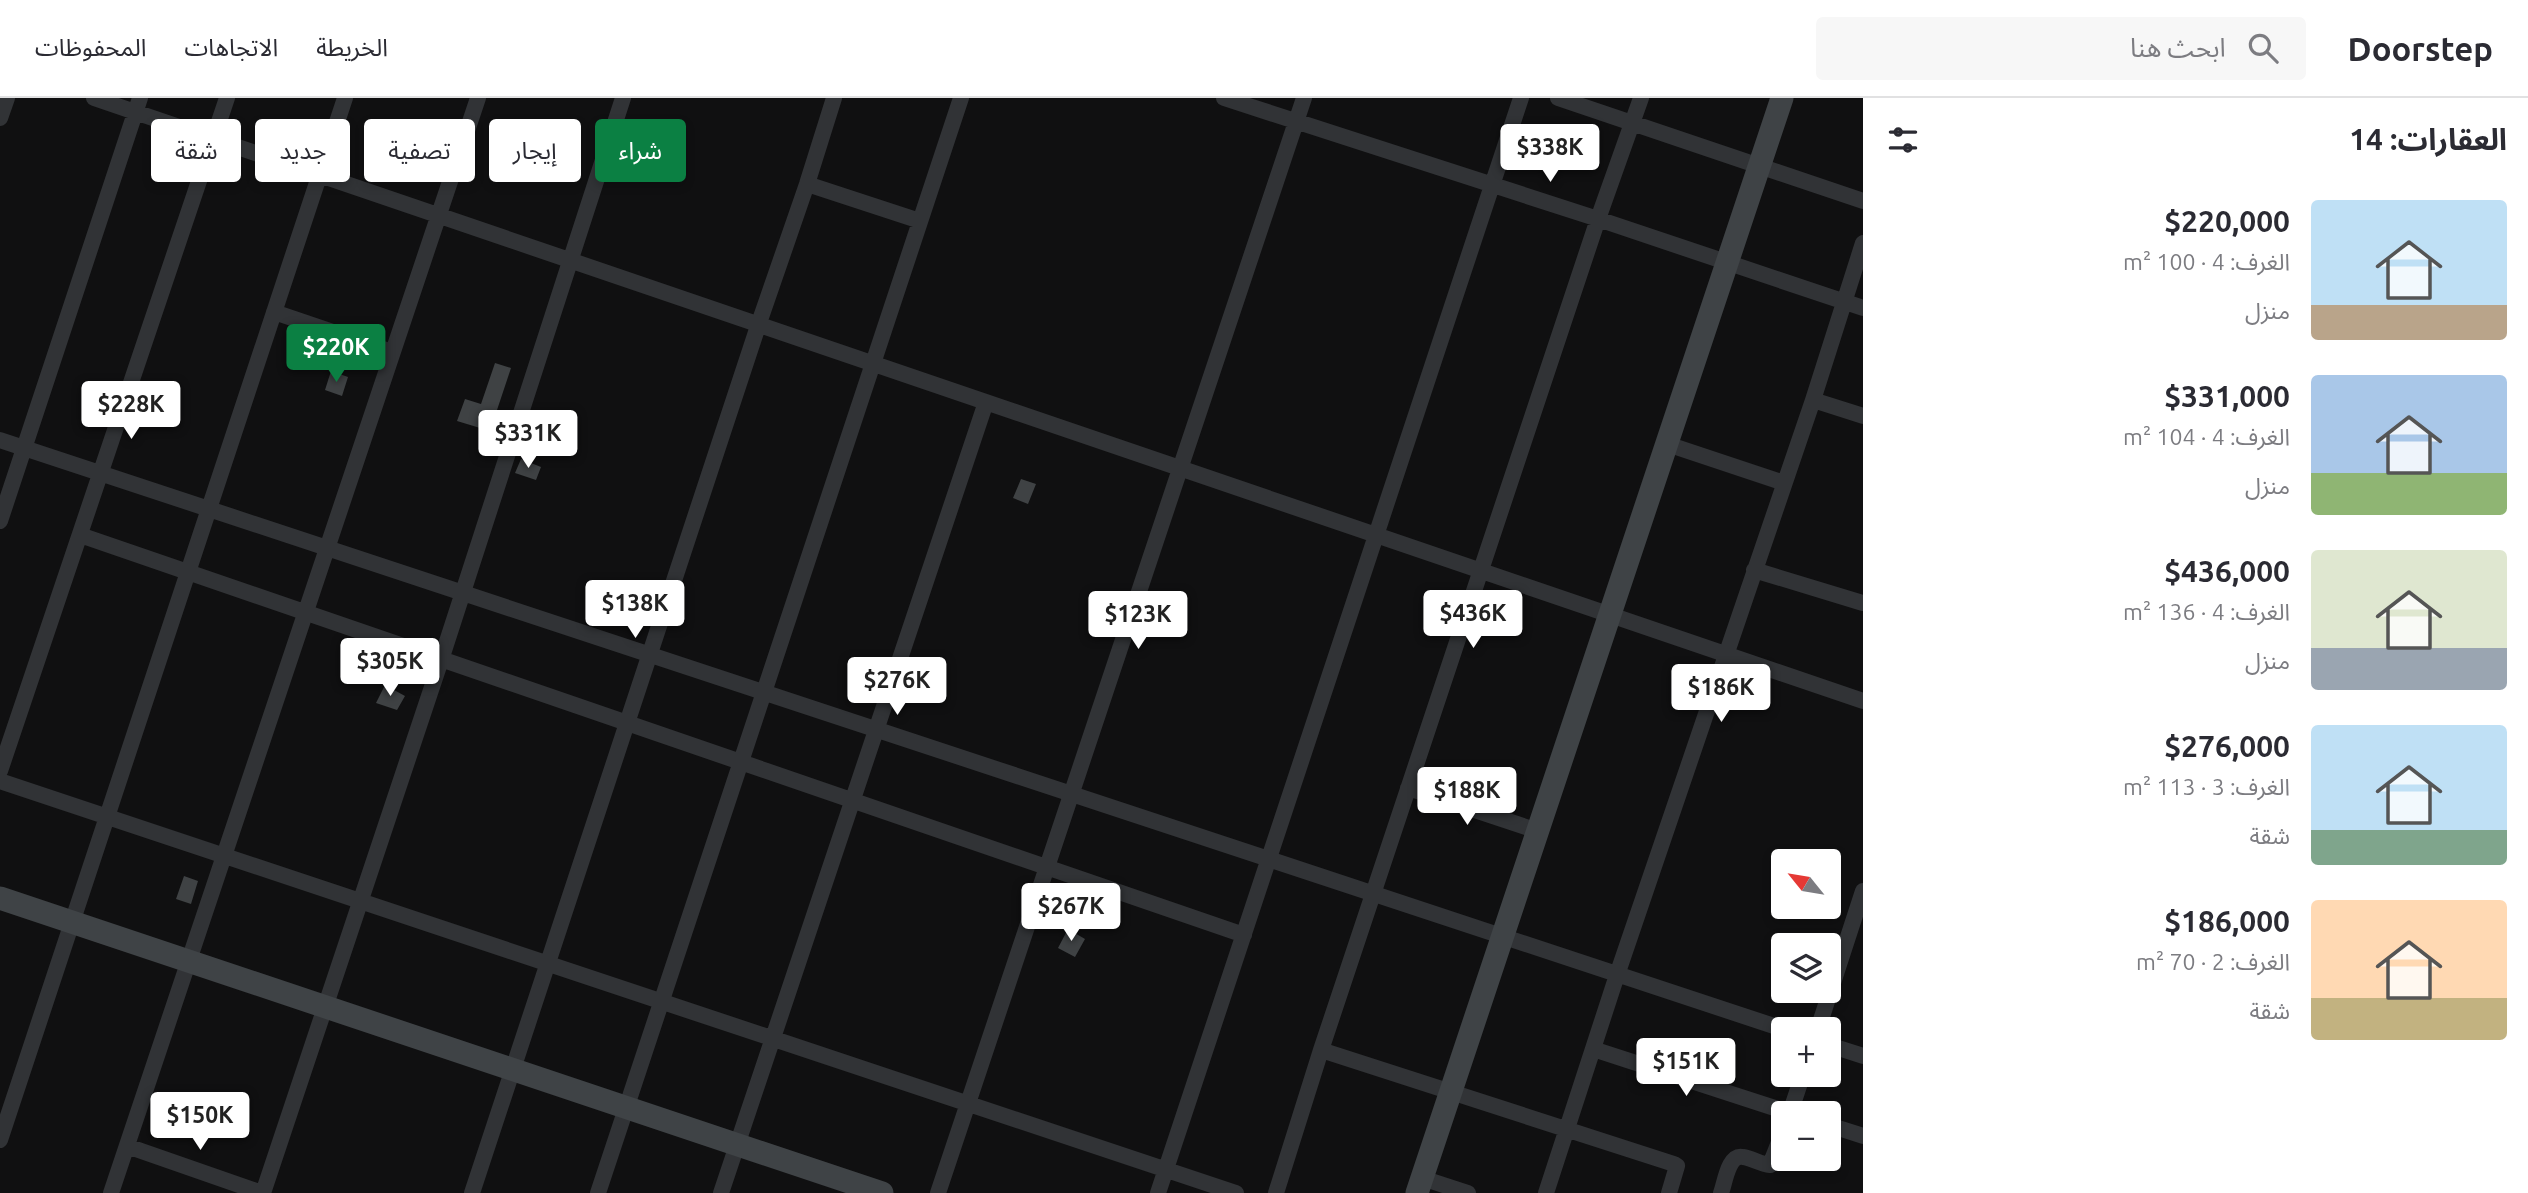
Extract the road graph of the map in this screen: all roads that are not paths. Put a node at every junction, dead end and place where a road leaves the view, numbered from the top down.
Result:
1 (7, 98) edge
2 (94, 98) edge
3 (227, 98) edge
4 (345, 98) edge
5 (478, 98) edge
6 (624, 98) edge
7 (834, 98) edge
8 (961, 98) edge
9 (1224, 98) edge
10 (1304, 98) edge
11 (1521, 98) edge
12 (1558, 98) edge
13 (1641, 98) edge
14 (1782, 98) edge
15 (137, 105) edge
16 (0, 118) edge
17 (171, 119) edge
18 (220, 119) edge
19 (338, 119) edge
20 (1296, 122) junction
21 (1632, 122) junction
22 (1760, 165) junction
23 (199, 182) edge
24 (317, 182) edge
25 (344, 182) edge
26 (807, 184) junction
27 (1492, 185) junction
28 (1863, 201) edge
29 (439, 214) junction
30 (1598, 219) junction
31 (920, 221) junction
32 (1863, 243) edge
33 (570, 259) junction
34 (1727, 263) junction
35 (1843, 301) junction
36 (1863, 308) edge
37 (274, 312) junction
38 (759, 323) junction
39 (392, 352) junction
40 (873, 363) junction
41 (1813, 400) junction
42 (986, 402) junction
43 (1863, 416) edge
44 (0, 440) edge
45 (1667, 444) junction
46 (24, 448) junction
47 (1180, 468) junction
48 (101, 473) junction
49 (1784, 483) junction
50 (209, 509) junction
51 (0, 521) edge
52 (1376, 534) junction
53 (80, 535) junction
54 (327, 548) junction
55 (1481, 570) junction
56 (1754, 570) junction
57 (188, 573) junction
58 (461, 592) junction
59 (1863, 603) edge
60 (305, 613) junction
61 (1610, 614) junction
62 (1726, 653) junction
63 (650, 654) junction
64 (441, 660) junction
65 (764, 692) junction
66 (1863, 701) edge
67 (627, 723) junction
68 (877, 730) junction
69 (741, 762) junction
70 (0, 772) edge
71 (0, 781) edge
72 (1408, 788) junction
73 (1071, 794) junction
74 (854, 802) junction
75 (107, 817) junction
76 (1538, 831) junction
77 (224, 856) junction
78 (1269, 859) junction
79 (1046, 867) junction
80 (1863, 891) edge
81 (1373, 894) junction
82 (0, 898) edge
83 (359, 901) junction
84 (72, 922) junction
85 (1244, 935) junction
86 (1503, 937) junction
87 (188, 961) junction
88 (548, 964) junction
89 (1617, 975) junction
90 (661, 1001) junction
91 (325, 1007) junction
92 (1822, 1017) edge
93 (1771, 1026) edge
94 (772, 1038) junction
95 (1593, 1049) junction
96 (1841, 1049) edge
97 (1321, 1050) junction
98 (1863, 1056) edge
99 (513, 1070) junction
100 (1451, 1093) junction
101 (967, 1103) junction
102 (626, 1107) junction
103 (1771, 1107) edge
104 (1841, 1129) edge
105 (1567, 1130) junction
106 (1863, 1136) edge
107 (0, 1140) edge
108 (737, 1145) junction
109 (127, 1146) junction
110 (1771, 1162) edge
111 (1166, 1169) junction
112 (1420, 1186) edge
113 (1672, 1192) edge
114 (111, 1193) edge
115 (262, 1193) edge
116 (472, 1193) edge
117 (597, 1193) edge
118 (721, 1193) edge
119 (881, 1193) edge
120 (938, 1193) edge
121 (1158, 1193) edge
122 (1236, 1193) edge
123 (1276, 1193) edge
124 (1468, 1193) edge
125 (1546, 1193) edge
126 (1721, 1193) edge

1 - 16 street
2 - 15 street
3 - 18 street
4 - 19 street
5 - 29 street
6 - 33 street
7 - 26 street
8 - 31 street
9 - 20 street
10 - 20 street
11 - 27 street
12 - 21 street
13 - 21 street
14 - 22 street
15 - 17 street
15 - 46 street
20 - 27 street
20 - 47 street
21 - 22 street
21 - 30 street
22 - 28 street
22 - 34 street
23 - 48 street
24 - 37 street
25 - 29 street
26 - 31 street
26 - 38 street
27 - 30 street
27 - 52 street
29 - 33 street
29 - 39 street
30 - 34 street
30 - 55 street
31 - 40 street
32 - 35 street
33 - 38 street
33 - 58 street
34 - 35 street
34 - 45 street
35 - 36 street
35 - 41 street
37 - 39 street
37 - 50 street
38 - 40 street
38 - 63 street
39 - 54 street
40 - 42 street
40 - 65 street
41 - 43 street
41 - 49 street
42 - 47 street
42 - 68 street
44 - 46 street
45 - 49 street
45 - 61 street
46 - 48 street
46 - 51 street
47 - 52 street
47 - 73 street
48 - 50 street
48 - 53 street
49 - 56 street
50 - 54 street
50 - 57 street
52 - 55 street
52 - 78 street
53 - 57 street
53 - 70 street
54 - 58 street
54 - 60 street
55 - 61 street
55 - 72 street
56 - 59 street
56 - 62 street
57 - 60 street
57 - 75 street
58 - 63 street
58 - 64 street
60 - 64 street
60 - 77 street
61 - 62 street
61 - 76 street
62 - 66 street
62 - 89 street
63 - 65 street
63 - 67 street
64 - 67 street
64 - 83 street
65 - 68 street
65 - 69 street
67 - 69 street
67 - 88 street
68 - 73 street
68 - 74 street
69 - 74 street
69 - 90 street
71 - 75 street
72 - 76 street
72 - 81 street
73 - 78 street
73 - 79 street
74 - 79 street
74 - 94 street
75 - 77 street
75 - 84 street
76 - 86 street
77 - 83 street
77 - 87 street
78 - 81 street
78 - 85 street
79 - 85 street
79 - 101 street
80 - 92 street
81 - 86 street
81 - 97 street
82 - 84 street
83 - 88 street
83 - 91 street
84 - 87 street
84 - 107 street
85 - 111 street
86 - 89 street
86 - 100 street
87 - 91 street
87 - 109 street
88 - 90 street
88 - 99 street
89 - 93 street
89 - 95 street
90 - 94 street
90 - 102 street
91 - 99 street
91 - 115 street
94 - 101 street
94 - 108 street
95 - 103 street
95 - 105 street
96 - 98 street
97 - 100 street
97 - 123 street
99 - 102 street
99 - 116 street
100 - 105 street
100 - 112 street
101 - 111 street
101 - 120 street
102 - 108 street
102 - 117 street
104 - 106 street
105 - 113 street
105 - 125 street
108 - 118 street
108 - 119 street
109 - 114 street
109 - 115 street
110 - 126 street
111 - 121 street
111 - 122 street
112 - 124 street

